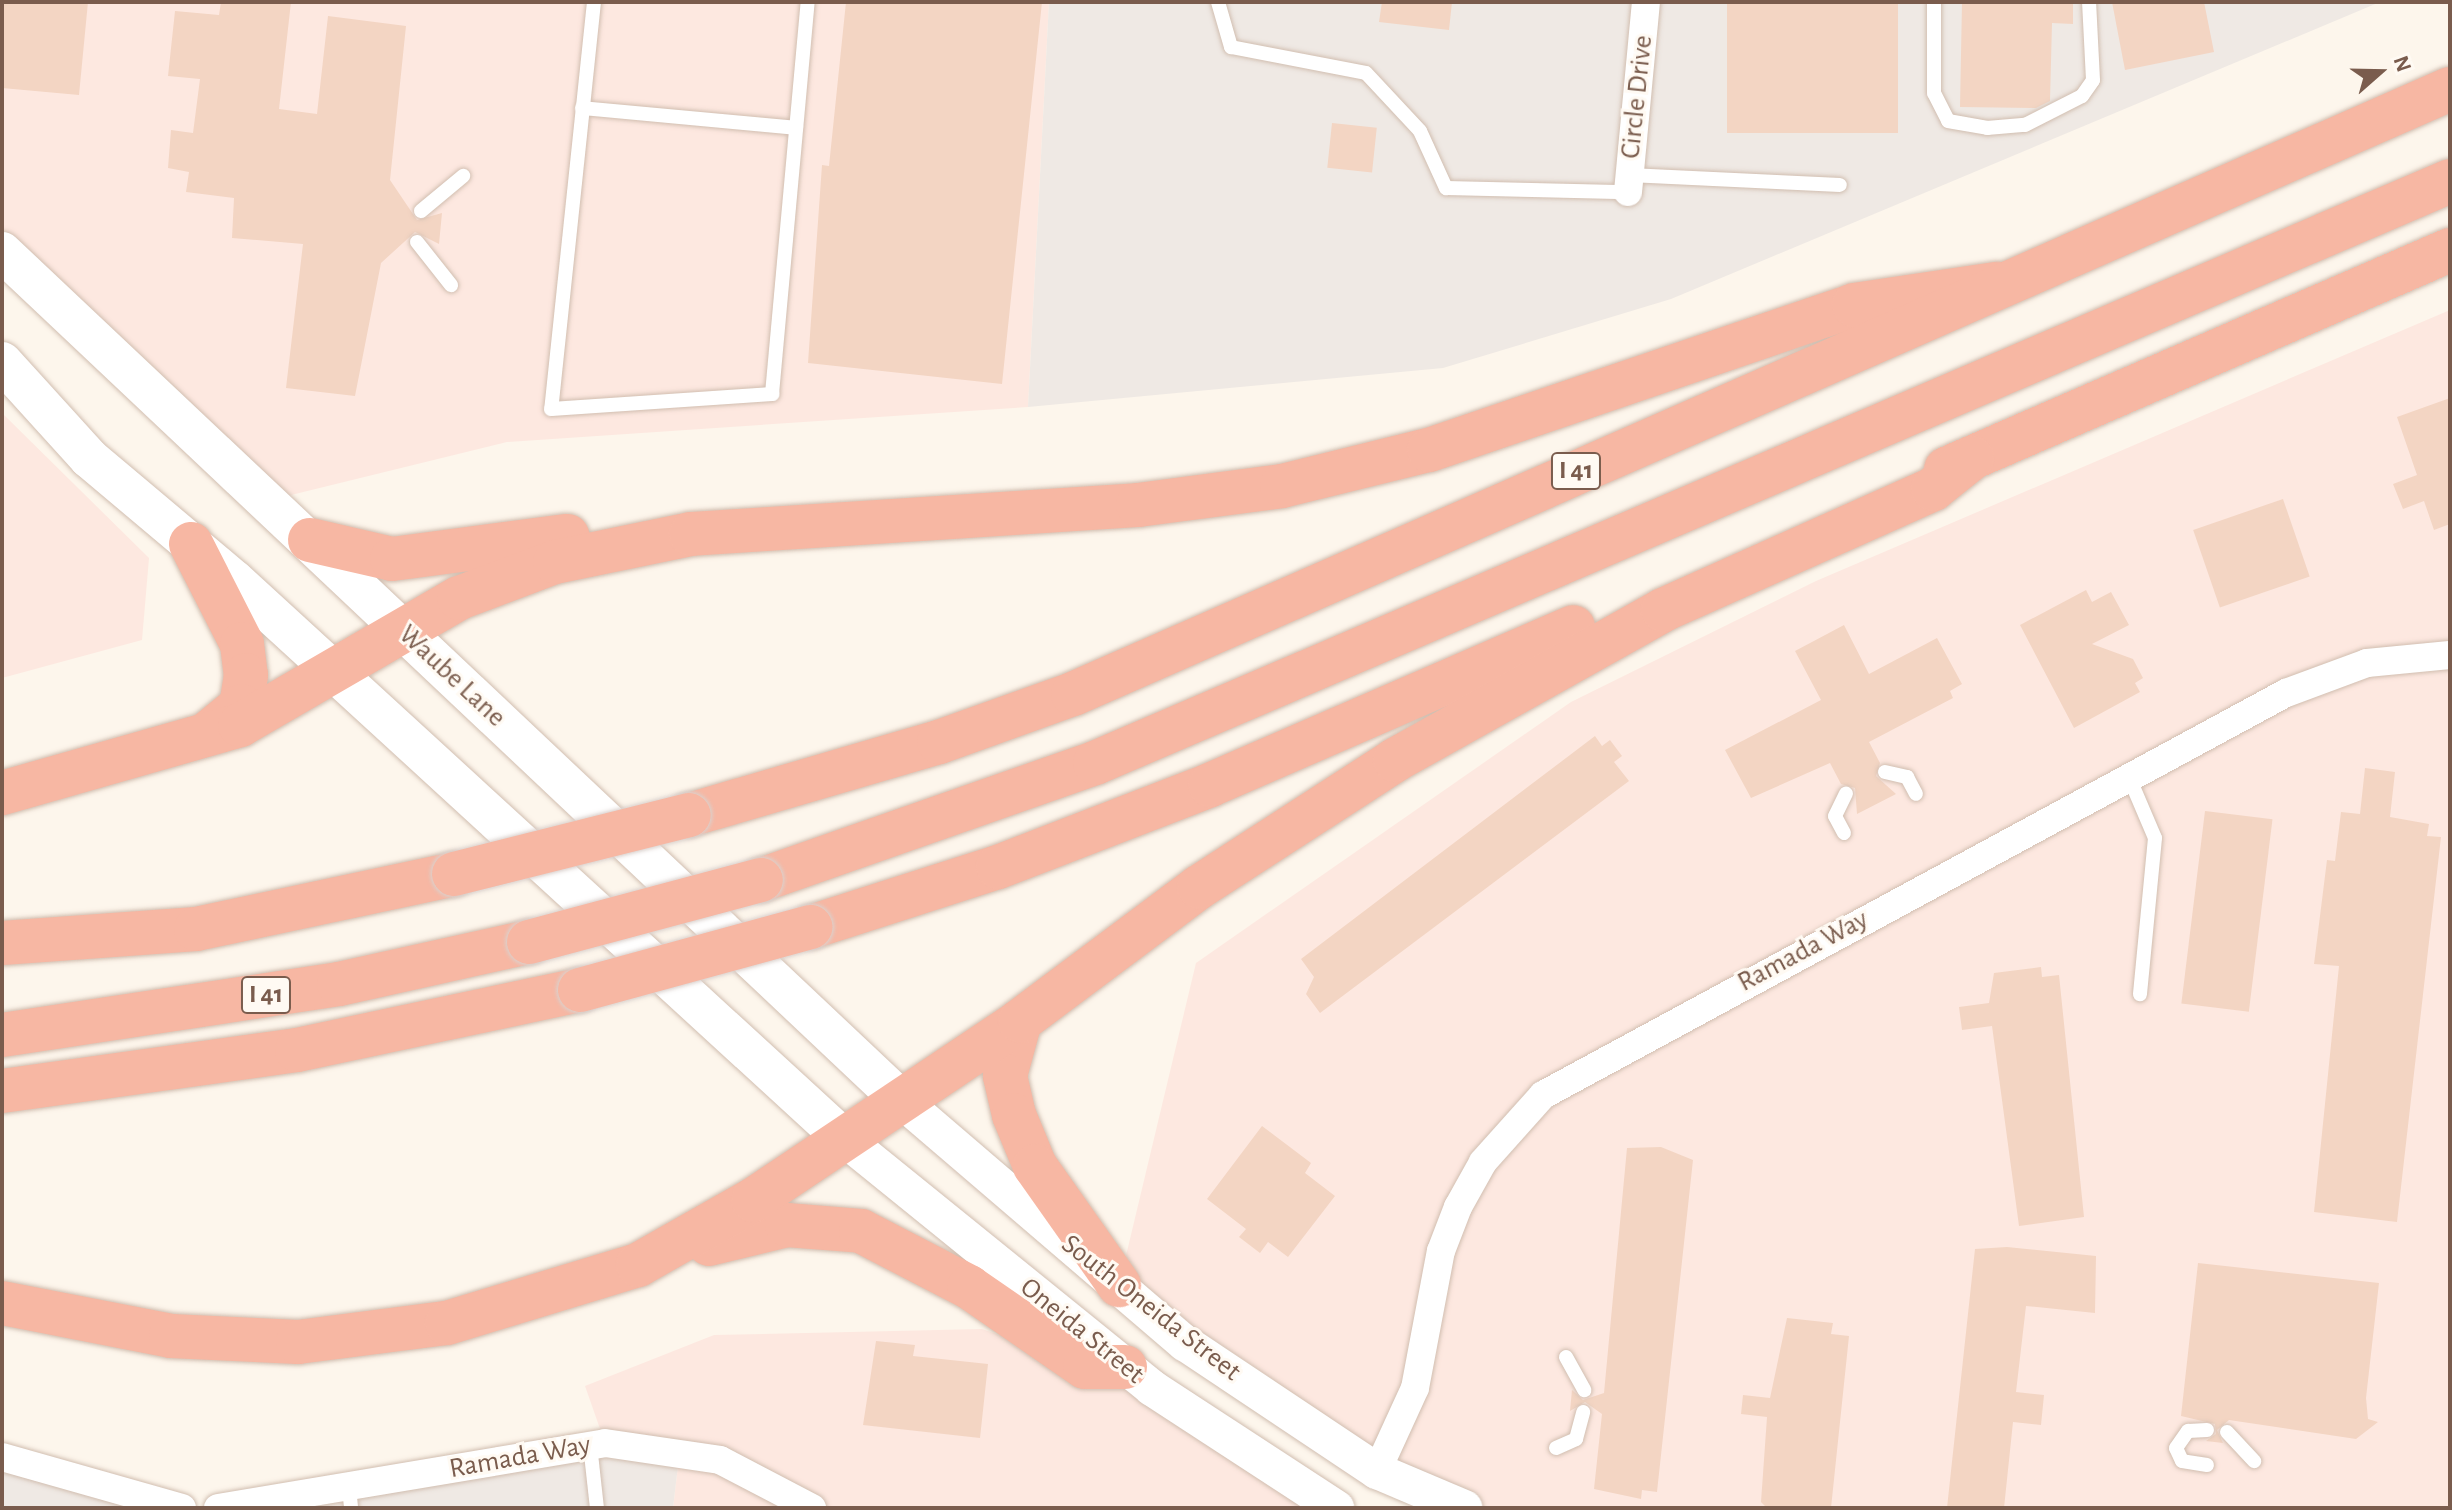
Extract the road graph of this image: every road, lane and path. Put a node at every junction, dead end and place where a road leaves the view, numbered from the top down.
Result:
1 (594, 2) edge
2 (808, 2) edge
3 (1218, 2) edge
4 (1646, 2) edge
5 (1934, 2) edge
6 (2089, 2) edge
7 (2450, 89) edge
8 (582, 108) junction
9 (796, 128) junction
10 (463, 176) dead end
11 (2450, 181) edge
12 (1628, 184) junction
13 (1840, 185) dead end
14 (421, 211) dead end
15 (417, 242) dead end
16 (2450, 250) edge
17 (2, 252) edge
18 (1997, 284) junction
19 (451, 285) dead end
20 (2, 362) edge
21 (1972, 458) junction
22 (310, 540) junction
23 (644, 541) junction
24 (191, 544) junction
25 (405, 631) junction
26 (2450, 655) edge
27 (337, 675) junction
28 (201, 738) junction
29 (1885, 772) dead end
30 (2129, 777) junction
31 (2, 793) edge
32 (1846, 793) dead end
33 (1916, 794) dead end
34 (1844, 833) dead end
35 (2, 943) edge
36 (2140, 994) dead end
37 (1020, 1021) junction
38 (2, 1035) edge
39 (2, 1091) edge
40 (901, 1100) junction
41 (841, 1136) junction
42 (638, 1265) junction
43 (1119, 1285) junction
44 (2, 1303) edge
45 (1566, 1357) dead end
46 (1125, 1367) junction
47 (1584, 1390) dead end
48 (1583, 1412) dead end
49 (2207, 1430) dead end
50 (2227, 1432) dead end
51 (590, 1445) junction
52 (1556, 1448) dead end
53 (2, 1457) edge
54 (2254, 1461) dead end
55 (2207, 1465) dead end
56 (1377, 1471) junction
57 (350, 1498) edge
58 (144, 1503) edge
59 (182, 1508) edge
60 (218, 1508) edge
61 (597, 1508) edge
62 (812, 1508) edge
63 (1336, 1508) edge
64 (1464, 1508) edge

1 - 8 lane
2 - 9 lane
3 - 12 lane
4 - 12 street, Circle Drive
5 - 6 lane
7 - 18 highway, I 41
8 - 9 lane
8 - 9 lane
10 - 14 lane
11 - 38 highway, I 41, bridge
12 - 13 lane
15 - 19 lane
16 - 21 highway
17 - 22 main road, Waube Lane
18 - 23 highway
18 - 35 highway, I 41, bridge
20 - 24 main road
21 - 37 highway
21 - 39 highway, bridge
22 - 23 highway
22 - 25 main road, Waube Lane
23 - 25 highway
24 - 27 main road
24 - 28 highway
25 - 27 highway
25 - 40 main road, Waube Lane
26 - 30 street, Ramada Way
27 - 28 highway
27 - 41 main road
28 - 31 highway
29 - 33 lane
30 - 36 lane
30 - 56 street, Ramada Way
32 - 34 lane
37 - 40 highway
37 - 43 highway
40 - 41 highway
40 - 43 street, South Oneida Street
41 - 42 highway
41 - 46 street, Oneida Street
42 - 44 highway
42 - 46 highway
43 - 56 street, South Oneida Street
45 - 47 lane
46 - 56 street
46 - 63 street, Oneida Street
48 - 52 lane
49 - 55 lane
50 - 54 lane
51 - 57 street, Ramada Way
51 - 61 lane
51 - 62 street, Ramada Way
53 - 58 street
56 - 64 street, South Oneida Street
57 - 60 street, Ramada Way
58 - 59 street

